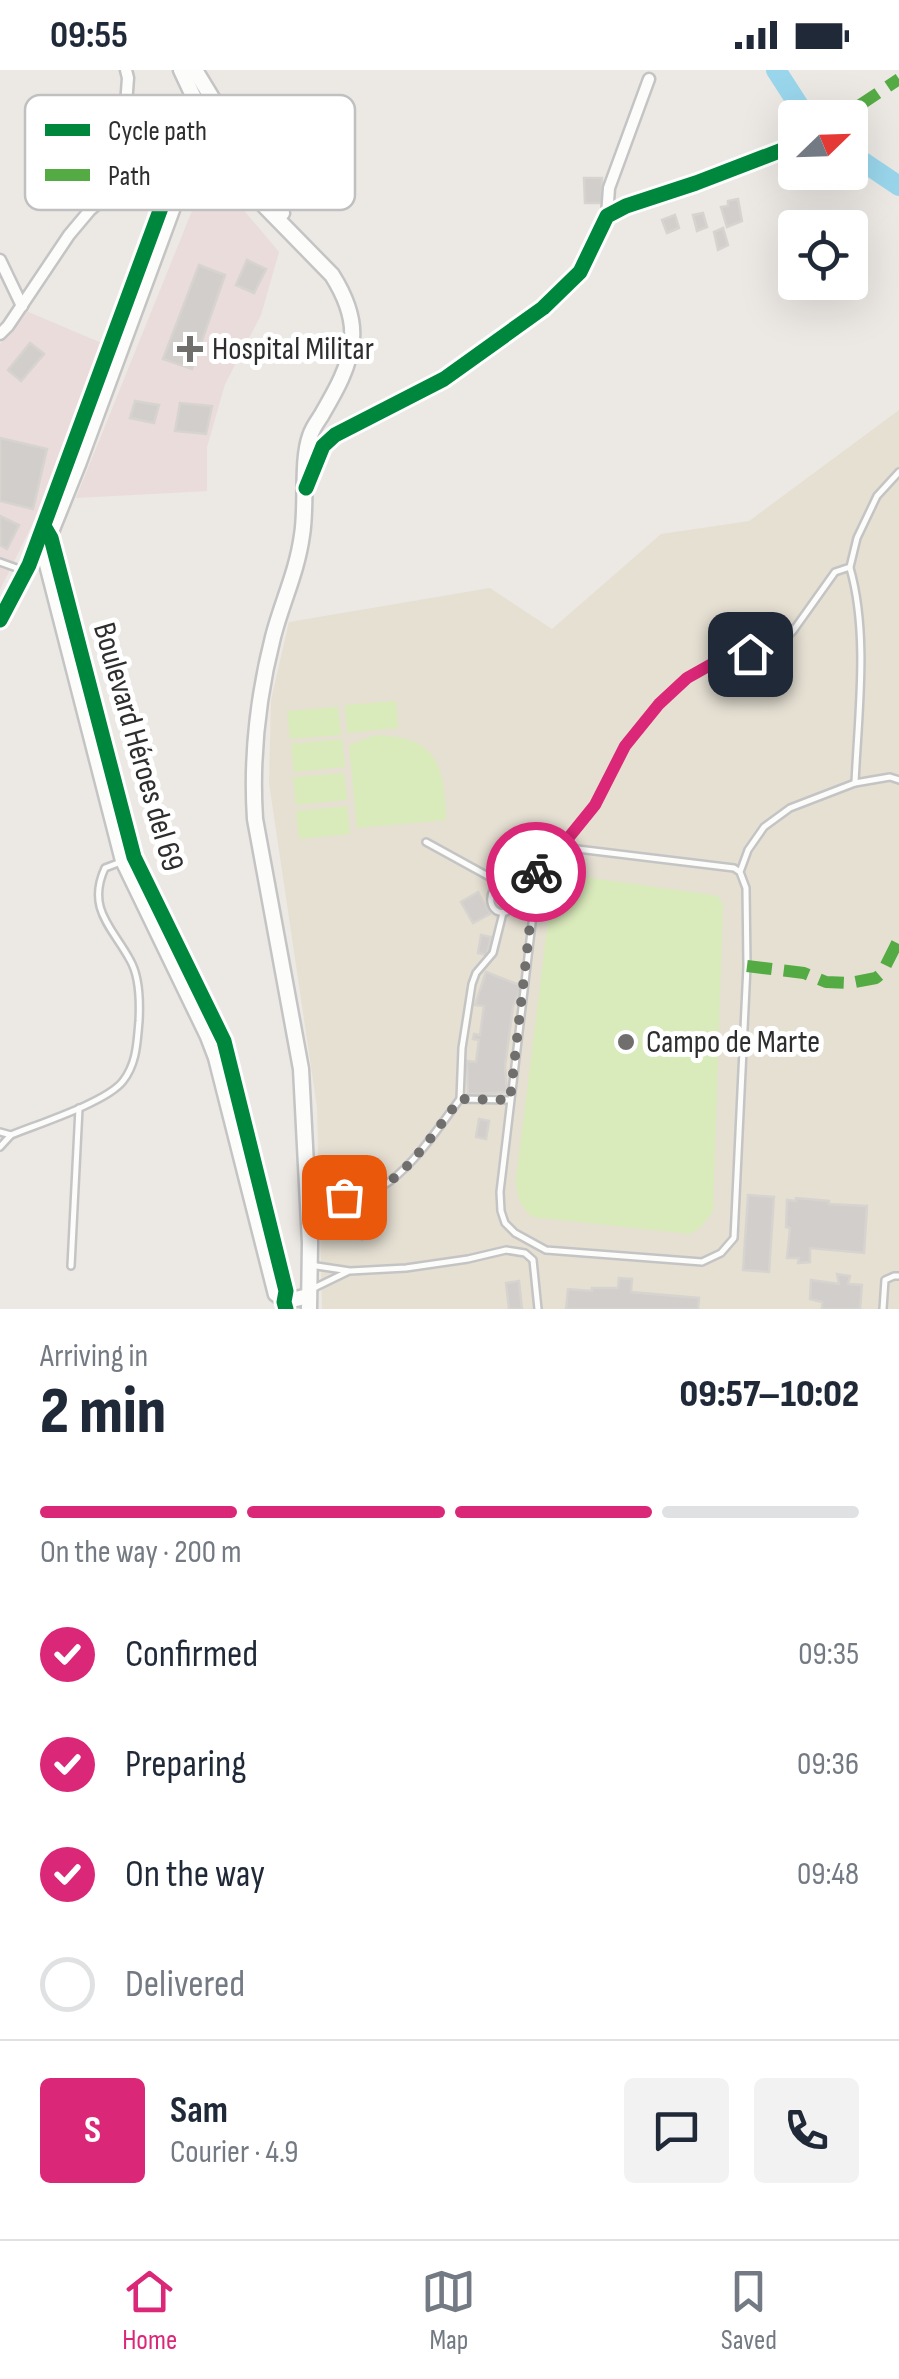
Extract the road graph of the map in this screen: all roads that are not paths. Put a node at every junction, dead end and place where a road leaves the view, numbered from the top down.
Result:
1 (126, 70) edge
2 (181, 70) edge
3 (194, 70) edge
4 (649, 79) dead end
5 (207, 92) junction
6 (127, 95) edge
7 (194, 95) edge
8 (208, 95) edge
9 (209, 95) edge
10 (778, 151) edge
11 (90, 210) edge
12 (160, 210) edge
13 (174, 210) edge
14 (268, 210) edge
15 (279, 210) edge
16 (607, 216) junction
17 (300, 244) junction
18 (0, 260) edge
19 (22, 306) junction
20 (0, 334) edge
21 (899, 472) edge
22 (306, 488) junction
23 (44, 526) junction
24 (51, 538) junction
25 (36, 541) junction
26 (42, 553) junction
27 (0, 562) edge
28 (850, 567) junction
29 (27, 568) junction
30 (0, 620) edge
31 (899, 780) edge
32 (855, 784) junction
33 (426, 842) dead end
34 (561, 847) junction
35 (134, 857) junction
36 (120, 860) junction
37 (740, 872) junction
38 (508, 887) junction
39 (535, 898) junction
40 (503, 913) junction
41 (460, 1099) junction
42 (510, 1100) junction
43 (80, 1108) junction
44 (0, 1132) edge
45 (12, 1135) junction
46 (0, 1147) edge
47 (344, 1197) dead end
48 (308, 1265) junction
49 (71, 1266) dead end
50 (350, 1271) junction
51 (899, 1276) edge
52 (309, 1299) edge
53 (285, 1305) edge
54 (538, 1309) edge
55 (883, 1309) edge

1 - 6 street
2 - 7 main road
3 - 5 main road
4 - 16 street
5 - 8 main road
5 - 9 main road
10 - 16 street
11 - 19 street
12 - 23 street
13 - 24 street
14 - 17 main road
15 - 17 main road
16 - 22 street
17 - 22 main road
18 - 19 street
19 - 20 street
21 - 28 lane
22 - 48 main road
23 - 24 street, Boulevard Héroes del 69
23 - 25 street
24 - 26 street
24 - 35 street, Boulevard Héroes del 69
25 - 26 street, Boulevard Héroes del 69
25 - 29 street
26 - 29 street
26 - 36 street, Boulevard Héroes del 69
27 - 29 lane
28 - 32 lane
28 - 34 lane
29 - 30 street
31 - 32 lane
32 - 37 lane
33 - 38 lane
34 - 37 lane
34 - 39 lane
35 - 36 lane
35 - 53 street, Boulevard Héroes del 69
36 - 43 lane
36 - 53 street, Boulevard Héroes del 69
37 - 42 lane
38 - 39 lane
38 - 40 lane
38 - 40 lane
39 - 42 lane
40 - 41 lane
41 - 42 lane
41 - 47 lane
43 - 45 lane
43 - 49 lane
44 - 45 lane
45 - 46 lane
48 - 50 lane
48 - 52 main road
50 - 52 lane
50 - 54 lane
51 - 55 lane
52 - 53 main road

